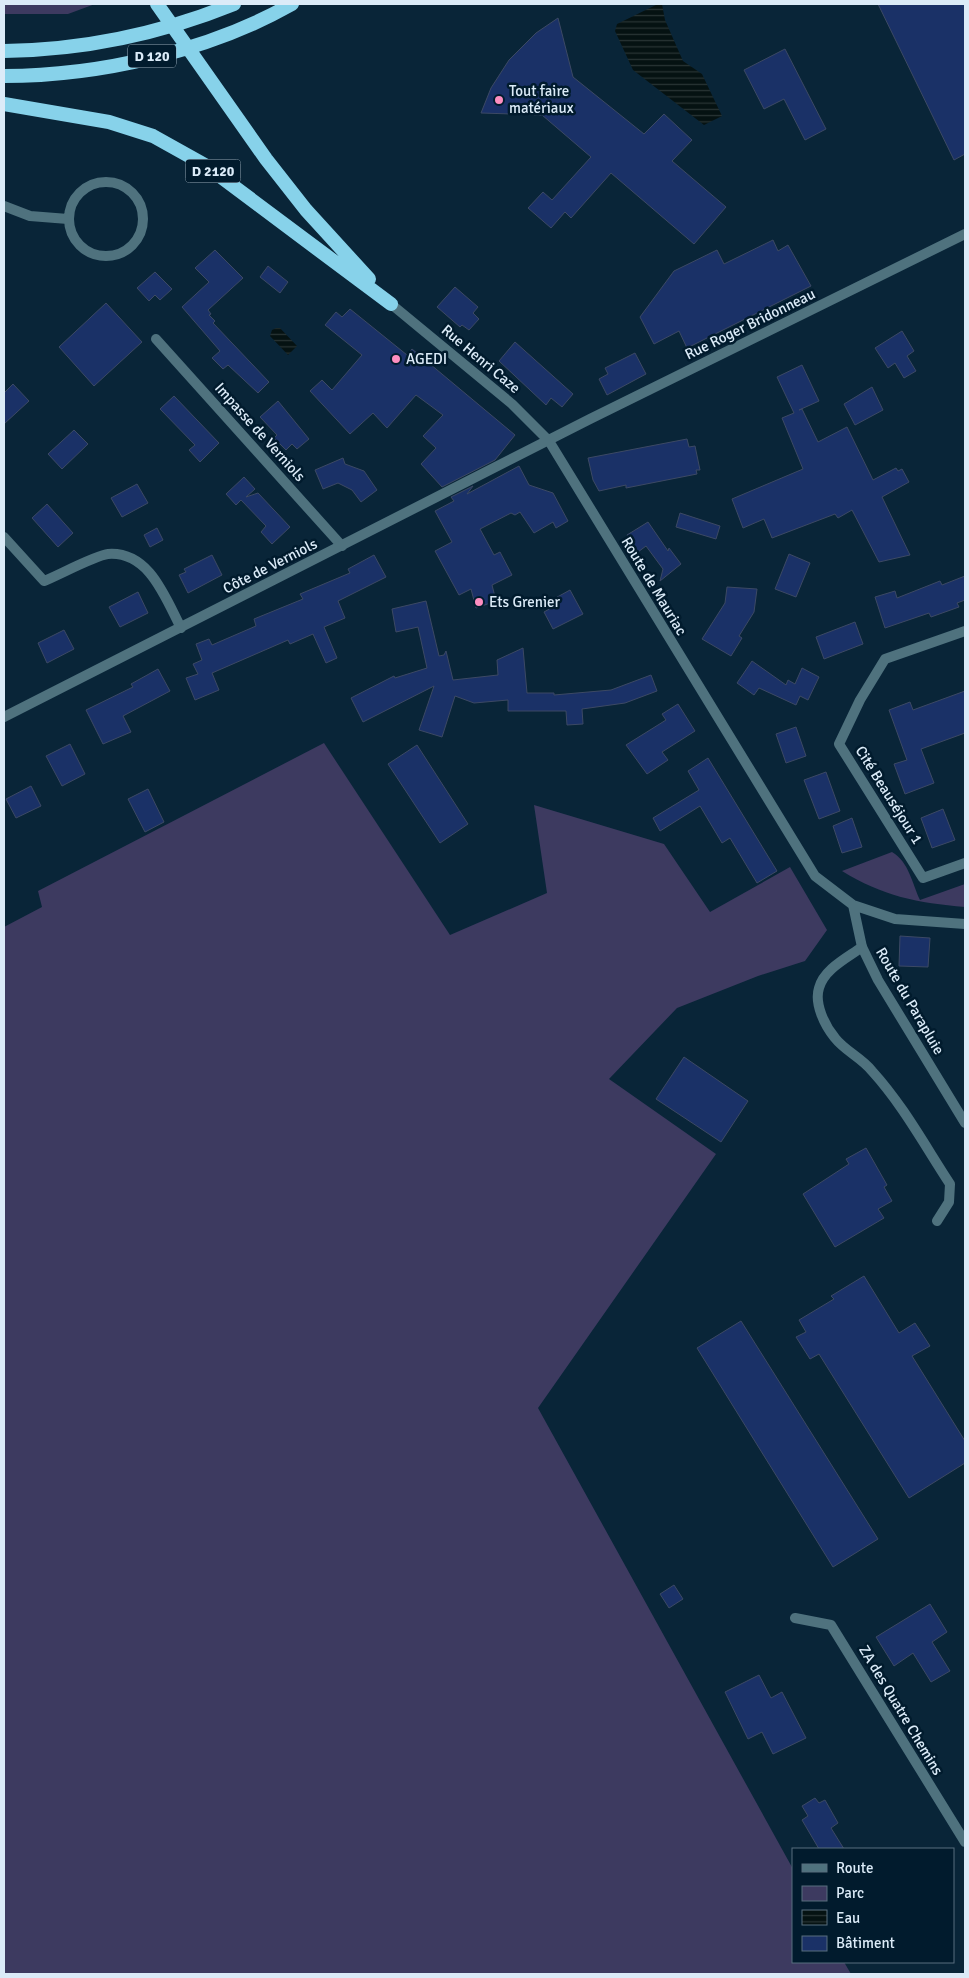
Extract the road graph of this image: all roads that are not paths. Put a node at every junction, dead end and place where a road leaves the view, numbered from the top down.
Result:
1 (157, 4) edge
2 (234, 4) edge
3 (292, 4) edge
4 (4, 51) edge
5 (4, 76) edge
6 (4, 104) edge
7 (4, 206) edge
8 (68, 220) junction
9 (965, 234) edge
10 (391, 304) junction
11 (156, 339) dead end
12 (549, 441) junction
13 (4, 536) edge
14 (342, 546) junction
15 (181, 628) junction
16 (965, 631) edge
17 (4, 717) edge
18 (965, 863) edge
19 (853, 906) junction
20 (965, 924) edge
21 (862, 947) junction
22 (965, 1123) edge
23 (936, 1221) dead end
24 (794, 1618) dead end
25 (965, 1842) edge

1 - 10 highway, D 2120
2 - 4 highway, D 120
3 - 5 highway, D 120
6 - 10 highway, D 2120
7 - 8 street
8 - 8 street
9 - 12 street, Rue Roger Bridonneau
10 - 12 street, Rue Henri Caze / D 2120
11 - 14 street, Impasse de Verniols
12 - 14 street, Côte de Verniols
12 - 19 street, Route de Mauriac
13 - 15 street
14 - 15 street, Côte de Verniols
15 - 17 street, Côte de Verniols
16 - 18 street, Cité Beauséjour 1
19 - 20 street
19 - 21 street, Route du Parapluie
21 - 22 street, Route du Parapluie
21 - 23 street
24 - 25 street, ZA des Quatre Chemins

